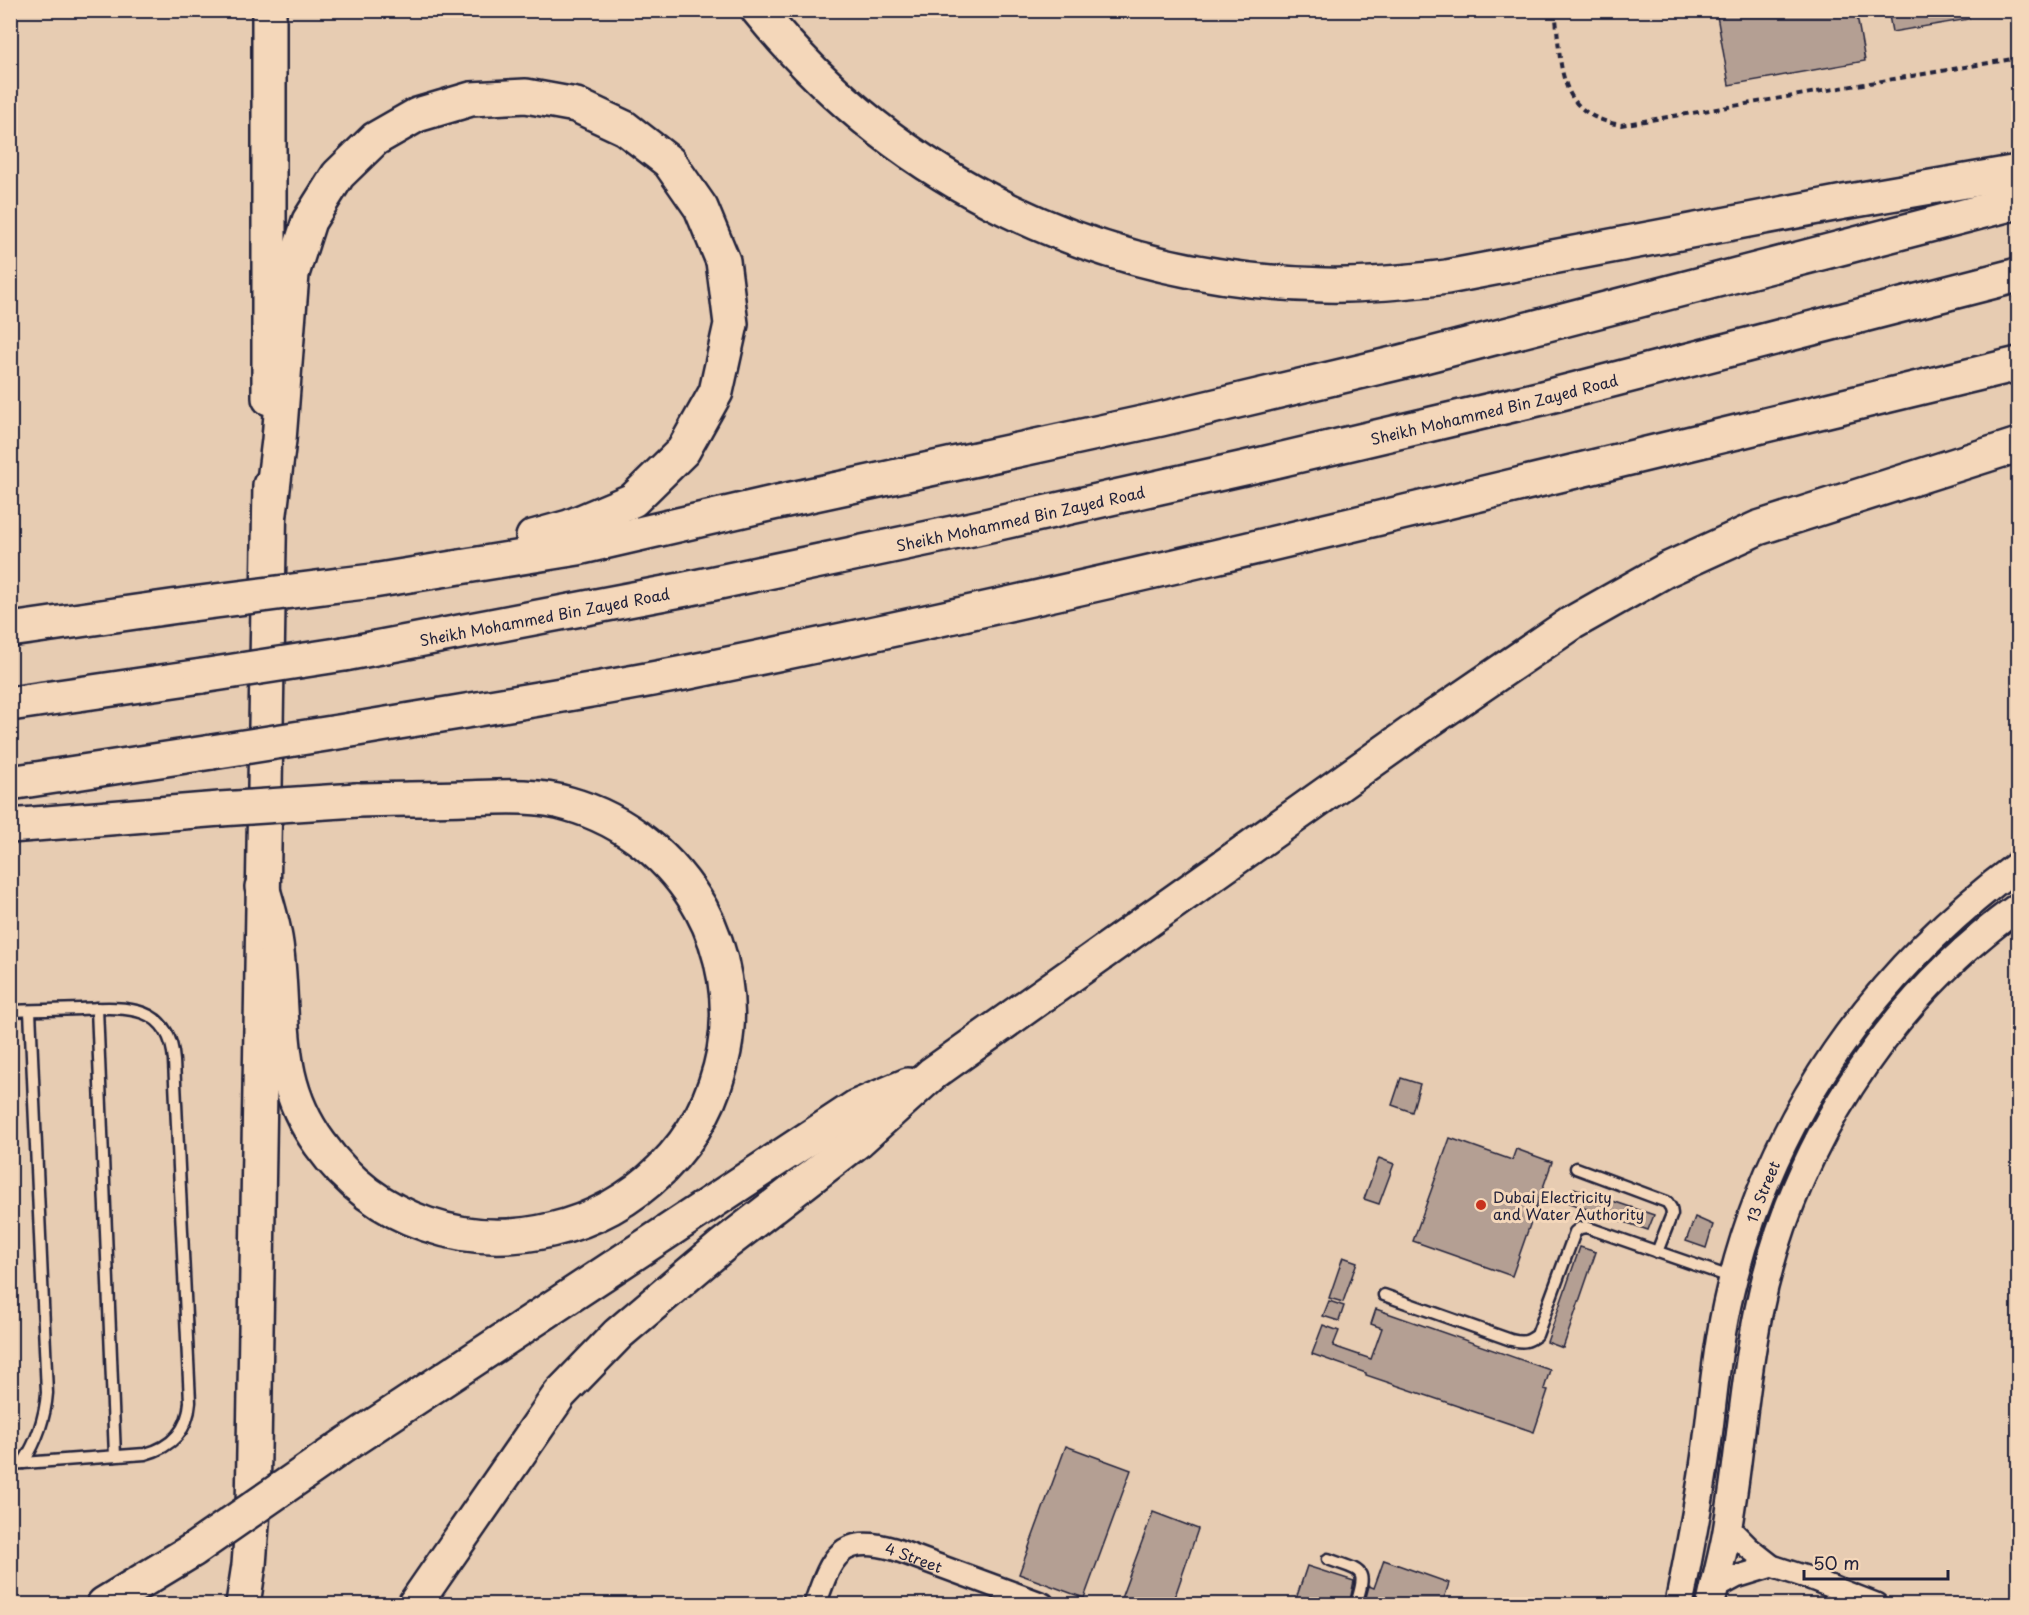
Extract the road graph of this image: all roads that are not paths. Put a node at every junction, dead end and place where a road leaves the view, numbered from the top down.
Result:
1 (269, 10) edge
2 (759, 10) edge
3 (2019, 172) edge
4 (2019, 202) edge
5 (2019, 275) edge
6 (2019, 364) edge
7 (2019, 445) edge
8 (270, 513) junction
9 (373, 581) junction
10 (10, 630) edge
11 (10, 704) edge
12 (10, 783) edge
13 (10, 826) edge
14 (2019, 865) edge
15 (262, 887) junction
16 (2019, 907) edge
17 (97, 1008) junction
18 (10, 1011) edge
19 (30, 1011) junction
20 (932, 1074) junction
21 (1576, 1168) dead end
22 (1657, 1252) junction
23 (1733, 1278) junction
24 (1384, 1295) dead end
25 (115, 1456) junction
26 (23, 1463) junction
27 (10, 1464) edge
28 (1728, 1527) junction
29 (1328, 1559) dead end
30 (1772, 1566) junction
31 (1712, 1597) edge
32 (104, 1605) edge
33 (243, 1605) edge
34 (415, 1605) edge
35 (814, 1605) edge
36 (1043, 1605) edge
37 (1356, 1605) edge
38 (1679, 1605) edge
39 (1876, 1605) edge

1 - 8 main road
2 - 3 main road
4 - 9 main road
5 - 11 main road, Sheikh Mohammed Bin Zayed Road, bridge
6 - 12 main road, bridge
7 - 20 main road
8 - 9 main road
8 - 15 main road
9 - 10 main road, bridge
13 - 15 main road, bridge
14 - 23 street, 13 Street
15 - 33 main road
16 - 28 street, 13 Street
17 - 19 lane
17 - 25 lane
17 - 25 lane
18 - 19 lane
19 - 26 lane
20 - 32 main road, bridge
20 - 34 main road
21 - 22 lane
22 - 23 lane
22 - 24 lane
23 - 38 street, 13 Street
25 - 26 lane
26 - 27 lane
28 - 30 street
28 - 31 street, 13 Street
29 - 37 lane
30 - 31 street
30 - 39 street
35 - 36 street, 4 Street

